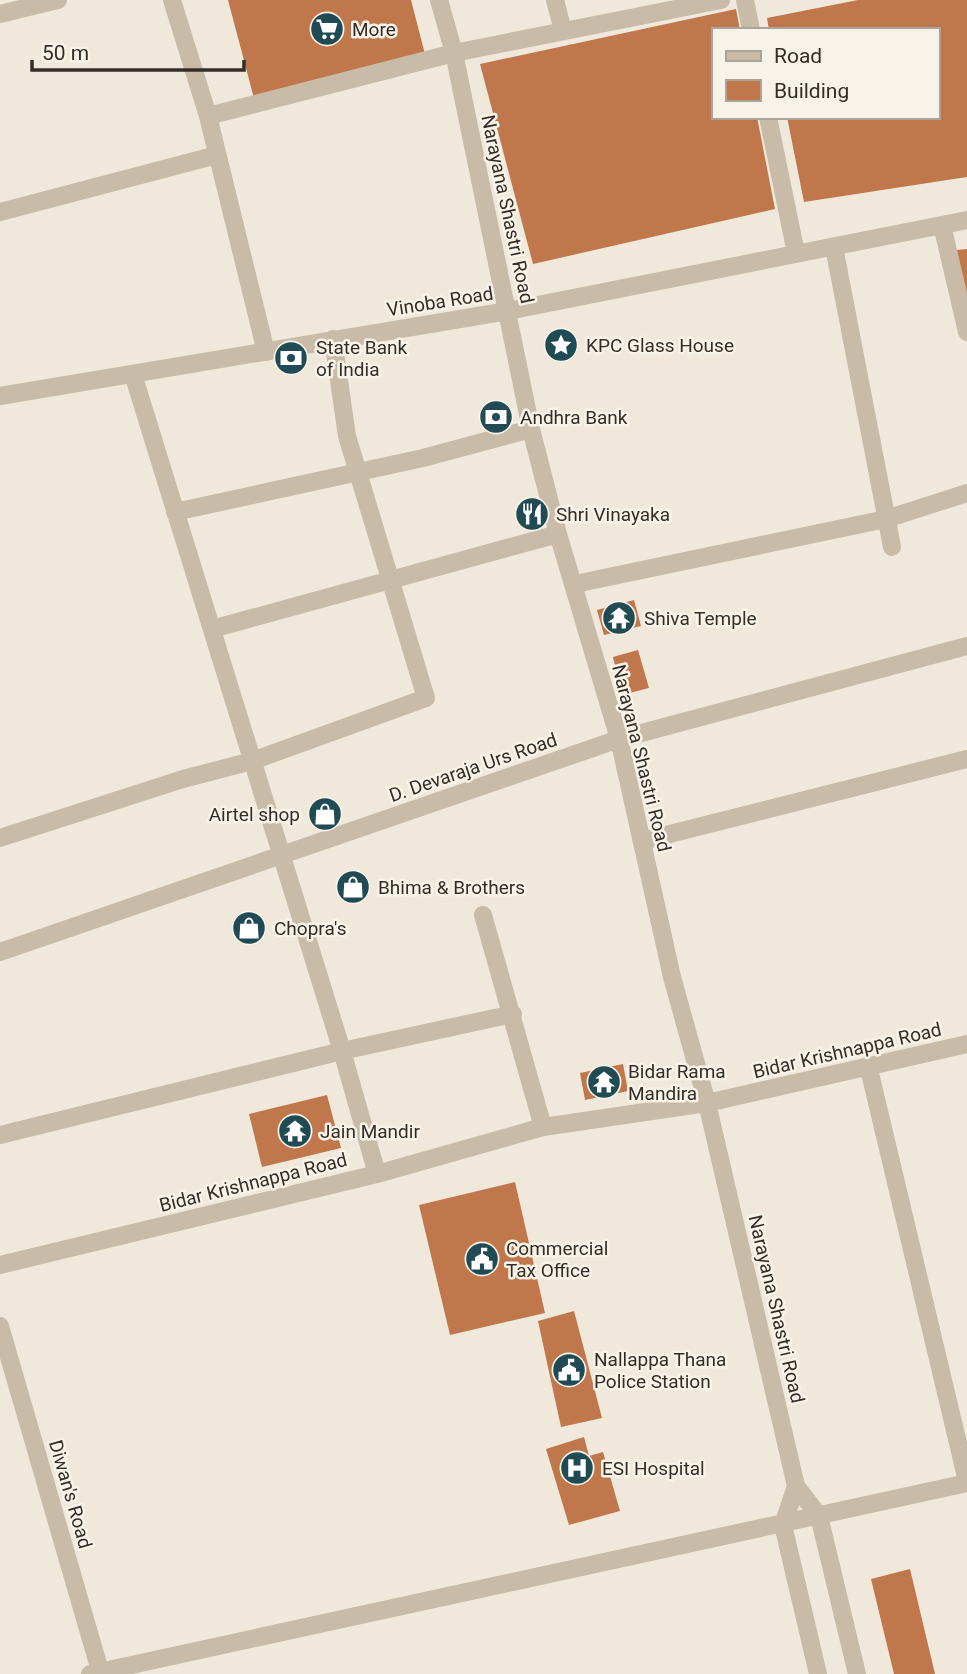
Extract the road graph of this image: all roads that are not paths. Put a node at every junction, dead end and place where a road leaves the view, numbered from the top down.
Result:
1 (58, 0) edge
2 (172, 0) edge
3 (439, 0) edge
4 (555, 0) edge
5 (721, 0) edge
6 (745, 0) edge
7 (0, 14) edge
8 (751, 28) edge
9 (563, 31) junction
10 (454, 53) junction
11 (208, 116) junction
12 (768, 119) edge
13 (217, 155) junction
14 (0, 212) edge
15 (967, 220) edge
16 (942, 225) junction
17 (834, 247) junction
18 (796, 253) junction
19 (508, 311) junction
20 (967, 332) edge
21 (333, 339) junction
22 (266, 352) junction
23 (133, 374) junction
24 (0, 396) edge
25 (531, 429) junction
26 (358, 472) junction
27 (967, 493) edge
28 (175, 512) junction
29 (886, 519) junction
30 (558, 534) junction
31 (892, 547) dead end
32 (390, 581) junction
33 (575, 584) junction
34 (212, 629) junction
35 (967, 646) edge
36 (619, 739) junction
37 (967, 760) edge
38 (252, 761) junction
39 (0, 838) edge
40 (642, 841) junction
41 (282, 855) junction
42 (483, 915) dead end
43 (0, 952) edge
44 (513, 1014) junction
45 (967, 1044) edge
46 (342, 1051) junction
47 (869, 1069) junction
48 (707, 1103) junction
49 (543, 1127) junction
50 (0, 1135) edge
51 (377, 1174) junction
52 (0, 1265) edge
53 (0, 1326) edge
54 (967, 1482) edge
55 (796, 1486) junction
56 (819, 1516) junction
57 (783, 1525) junction
58 (97, 1673) edge
59 (818, 1674) edge
60 (857, 1674) edge

1 - 7 street
2 - 11 street
3 - 10 street, Narayana Shastri Road
4 - 9 street
5 - 9 street
6 - 8 street
9 - 10 street
10 - 11 street
10 - 19 street, Narayana Shastri Road
11 - 13 street
12 - 18 street
13 - 14 street
13 - 22 street
15 - 16 street, Vinoba Road
16 - 17 street, Vinoba Road
16 - 20 street
17 - 18 street, Vinoba Road
17 - 29 street
18 - 19 street, Vinoba Road
19 - 21 street, Vinoba Road
19 - 25 street, Narayana Shastri Road
21 - 22 street, Vinoba Road
21 - 26 street
22 - 23 street, Vinoba Road
23 - 24 street, Vinoba Road
23 - 28 street
25 - 26 street
25 - 30 street, Narayana Shastri Road
26 - 28 street
26 - 32 street
27 - 29 street
28 - 34 street
29 - 31 street
29 - 33 street
30 - 32 street
30 - 33 street, Narayana Shastri Road
32 - 34 street
32 - 38 street
33 - 36 street, Narayana Shastri Road
34 - 38 street
35 - 36 street, D. Devaraja Urs Road
36 - 40 street, Narayana Shastri Road
36 - 41 street, D. Devaraja Urs Road
37 - 40 street
38 - 39 street
38 - 41 street
40 - 48 street, Narayana Shastri Road
41 - 43 street, D. Devaraja Urs Road
41 - 46 street
42 - 44 street
44 - 46 street
44 - 49 street
45 - 47 street, Bidar Krishnappa Road
46 - 50 street
46 - 51 street
47 - 48 street, Bidar Krishnappa Road
47 - 54 street
48 - 49 street, Bidar Krishnappa Road
48 - 55 street, Narayana Shastri Road
49 - 51 street, Bidar Krishnappa Road
51 - 52 street, Bidar Krishnappa Road
53 - 58 street, Diwan's Road
54 - 56 street
55 - 56 street, Narayana Shastri Road
55 - 57 street
56 - 57 street
56 - 60 street, Narayana Shastri Road
57 - 58 street
57 - 59 street

